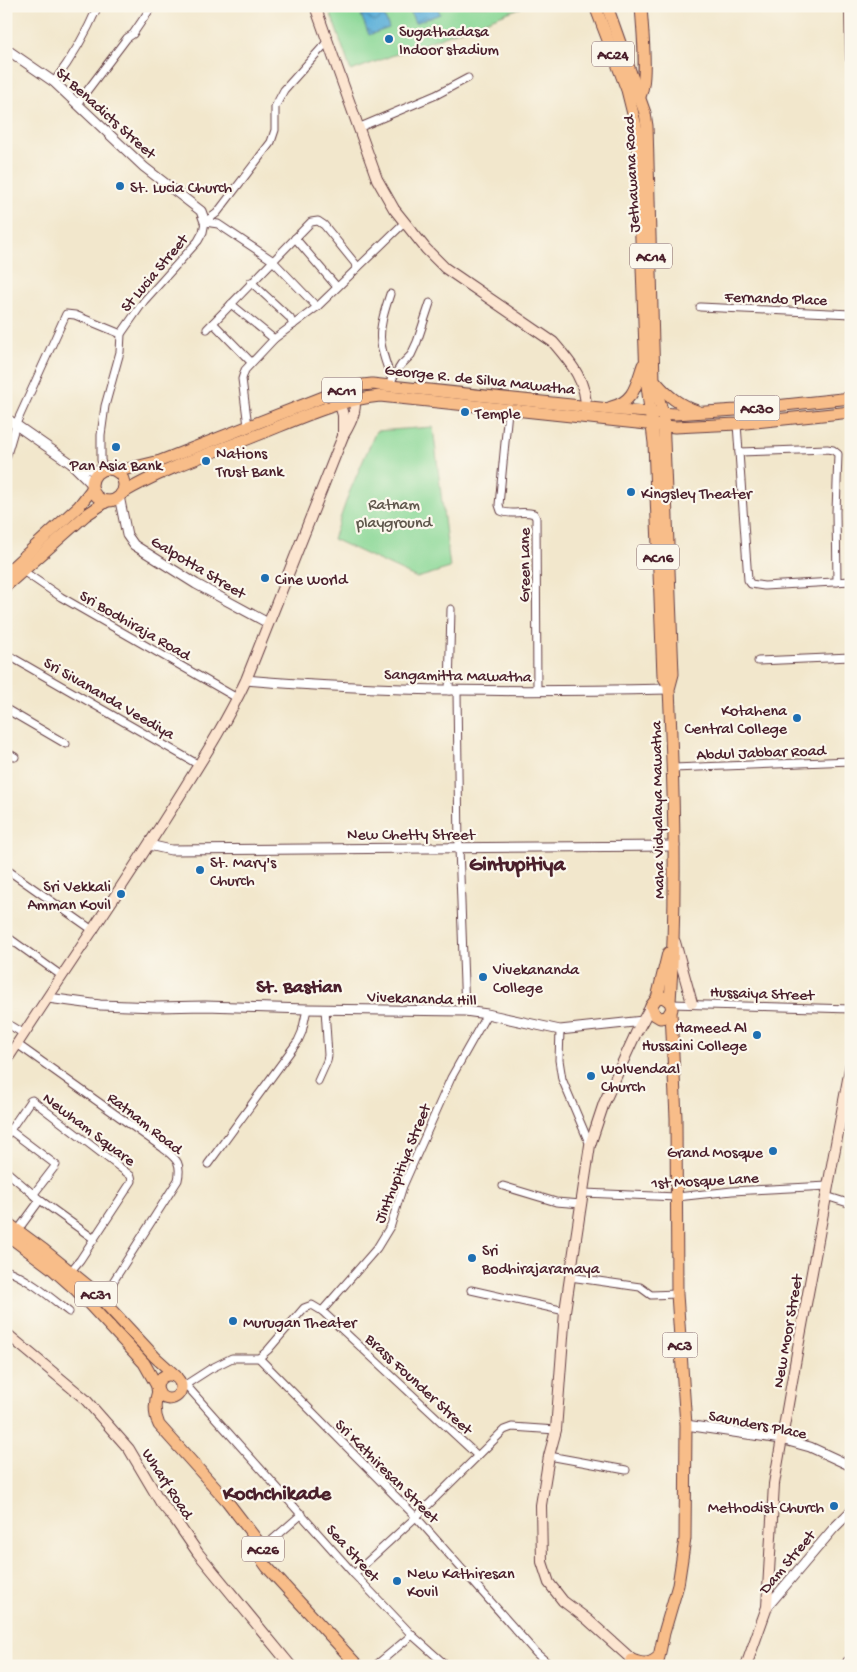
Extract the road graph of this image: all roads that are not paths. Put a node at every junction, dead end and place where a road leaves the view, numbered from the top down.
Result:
1 (98, 6) edge
2 (152, 6) edge
3 (315, 6) edge
4 (595, 6) edge
5 (607, 6) edge
6 (642, 6) edge
7 (850, 6) edge
8 (327, 42) junction
9 (6, 49) edge
10 (851, 58) edge
11 (468, 78) dead end
12 (54, 82) junction
13 (635, 101) junction
14 (77, 104) junction
15 (358, 128) junction
16 (205, 222) junction
17 (404, 223) junction
18 (295, 238) junction
19 (272, 260) junction
20 (358, 267) junction
21 (251, 282) junction
22 (337, 287) junction
23 (390, 294) dead end
24 (430, 302) dead end
25 (231, 304) junction
26 (317, 307) junction
27 (700, 307) dead end
28 (851, 314) edge
29 (293, 325) junction
30 (121, 334) junction
31 (274, 339) junction
32 (645, 361) junction
33 (251, 362) junction
34 (654, 381) junction
35 (390, 382) junction
36 (353, 386) junction
37 (336, 392) junction
38 (851, 398) edge
39 (356, 400) junction
40 (340, 404) junction
41 (586, 406) junction
42 (604, 408) junction
43 (508, 411) junction
44 (851, 412) edge
45 (657, 413) junction
46 (701, 413) junction
47 (6, 418) edge
48 (585, 419) junction
49 (16, 424) junction
50 (737, 424) junction
51 (248, 426) junction
52 (658, 426) junction
53 (342, 436) junction
54 (739, 452) junction
55 (6, 458) edge
56 (72, 464) junction
57 (104, 470) junction
58 (92, 487) junction
59 (120, 495) junction
60 (107, 501) junction
61 (8, 570) edge
62 (23, 571) junction
63 (851, 581) edge
64 (838, 582) junction
65 (6, 586) edge
66 (451, 609) dead end
67 (268, 623) junction
68 (6, 654) edge
69 (851, 657) edge
70 (758, 661) dead end
71 (246, 680) junction
72 (669, 688) junction
73 (453, 691) junction
74 (537, 691) junction
75 (237, 698) junction
76 (6, 710) edge
77 (66, 744) dead end
78 (6, 752) edge
79 (15, 757) dead end
80 (851, 761) edge
81 (199, 764) junction
82 (673, 768) junction
83 (148, 845) junction
84 (675, 846) junction
85 (459, 848) junction
86 (6, 869) edge
87 (94, 931) junction
88 (673, 934) junction
89 (6, 936) edge
90 (62, 976) junction
91 (48, 998) junction
92 (654, 1002) junction
93 (692, 1004) junction
94 (671, 1006) junction
95 (325, 1009) junction
96 (307, 1010) junction
97 (851, 1010) edge
98 (465, 1011) junction
99 (486, 1014) junction
100 (657, 1017) junction
101 (643, 1021) junction
102 (6, 1023) edge
103 (560, 1030) junction
104 (24, 1034) junction
105 (17, 1044) junction
106 (6, 1061) edge
107 (851, 1063) edge
108 (318, 1081) dead end
109 (8, 1132) edge
110 (590, 1145) junction
111 (208, 1164) dead end
112 (6, 1171) edge
113 (502, 1186) dead end
114 (827, 1191) junction
115 (584, 1193) junction
116 (34, 1195) junction
117 (677, 1197) junction
118 (40, 1200) junction
119 (582, 1204) junction
120 (851, 1204) edge
121 (6, 1222) edge
122 (12, 1232) edge
123 (94, 1239) junction
124 (6, 1270) edge
125 (70, 1272) junction
126 (570, 1277) junction
127 (471, 1290) dead end
128 (677, 1294) junction
129 (102, 1299) junction
130 (322, 1311) junction
131 (565, 1311) junction
132 (69, 1312) dead end
133 (6, 1333) edge
134 (258, 1358) junction
135 (176, 1376) junction
136 (184, 1386) junction
137 (159, 1392) junction
138 (686, 1425) junction
139 (556, 1430) junction
140 (782, 1439) junction
141 (478, 1456) junction
142 (549, 1456) junction
143 (851, 1466) edge
144 (626, 1470) dead end
145 (851, 1511) edge
146 (302, 1514) junction
147 (416, 1517) junction
148 (263, 1548) junction
149 (354, 1574) junction
150 (767, 1607) junction
151 (412, 1635) junction
152 (658, 1661) edge
153 (636, 1663) edge
154 (290, 1666) edge
155 (358, 1666) edge
156 (375, 1666) edge
157 (447, 1666) edge
158 (551, 1666) edge
159 (746, 1666) edge

1 - 12 street
2 - 14 street
3 - 8 main road
4 - 13 main road, AC24
5 - 13 main road, AC24
6 - 13 main road
7 - 10 main road
8 - 15 main road
8 - 16 street, St Lucia Street
9 - 12 street, St Benadicts Street
11 - 15 street
12 - 14 street, St Benadicts Street
13 - 32 main road, Jethawana Road / AC14
13 - 34 main road, Jethawana Road / AC14
14 - 16 street, St Benadicts Street
15 - 17 main road
16 - 19 street
16 - 30 street, St Lucia Street
17 - 20 street
17 - 41 main road
18 - 19 street
18 - 20 street
18 - 22 street
19 - 21 street
19 - 26 street
20 - 22 street
21 - 25 street
21 - 29 street
22 - 26 street
23 - 35 street
24 - 35 street
25 - 31 street
25 - 33 street
26 - 29 street
27 - 28 street, Fernando Place
29 - 31 street
30 - 49 street
30 - 57 street, St Lucia Street
31 - 33 street
32 - 42 main road
32 - 45 main road, Jethawana Road / AC14
33 - 51 street
34 - 45 main road, Jethawana Road / AC14
34 - 46 main road
35 - 36 main road, George R. de Silva Mawatha / AC11
35 - 41 main road, George R. de Silva Mawatha / AC11
36 - 37 main road, George R. de Silva Mawatha / AC11
36 - 39 main road
37 - 40 main road
37 - 51 main road, George R. de Silva Mawatha / AC11
38 - 46 main road, AC30
39 - 40 main road, George R. de Silva Mawatha / AC11
39 - 43 main road, George R. de Silva Mawatha / AC11
39 - 53 main road
40 - 53 main road
40 - 59 main road, George R. de Silva Mawatha / AC11
41 - 42 main road, George R. de Silva Mawatha / AC11
41 - 48 main road
42 - 45 main road, George R. de Silva Mawatha / AC11
43 - 48 main road, George R. de Silva Mawatha / AC11
43 - 74 street, Green Lane
44 - 50 main road, AC30
45 - 46 main road, AC30
45 - 52 main road, Jethawana Road / AC14
47 - 49 street
48 - 52 main road, George R. de Silva Mawatha / AC11
49 - 55 street
49 - 56 street
50 - 52 main road, AC30
50 - 54 street
51 - 57 main road, George R. de Silva Mawatha / AC11
52 - 72 main road, Maha Vidyalaya Mawatha / AC16
53 - 67 main road
54 - 64 street
54 - 64 street
56 - 57 street
56 - 58 street
57 - 58 main road
57 - 59 main road
58 - 60 main road
58 - 61 main road
59 - 60 main road
59 - 67 street, Galpotta Street
60 - 62 main road
62 - 65 main road
62 - 75 street, Sri Bodhiraja Road
63 - 64 street
66 - 73 street
67 - 71 main road
68 - 81 street, Sri Sivananda Veediya
69 - 70 street
71 - 73 street, Sangamitta Mawatha
71 - 75 main road
72 - 74 street, Sangamitta Mawatha
72 - 82 main road, Maha Vidyalaya Mawatha / AC16
73 - 74 street, Sangamitta Mawatha
73 - 85 street
75 - 81 main road
76 - 77 street
78 - 79 street
80 - 82 street, Abdul Jabbar Road
81 - 83 main road
82 - 84 main road, Maha Vidyalaya Mawatha / AC16
83 - 85 street, New Chetty Street
83 - 87 main road
84 - 85 street, New Chetty Street
84 - 88 main road, Maha Vidyalaya Mawatha / AC16
85 - 98 street
86 - 87 street
87 - 90 main road
88 - 92 main road, Maha Vidyalaya Mawatha / AC16
88 - 93 main road
88 - 94 main road, Maha Vidyalaya Mawatha / AC16
89 - 90 street
90 - 91 main road
91 - 96 street, Vivekananda Hill
91 - 104 main road
92 - 94 main road
92 - 100 main road
92 - 101 main road
93 - 94 street, Hussaiya Street
93 - 97 street, Hussaiya Street
94 - 100 main road
94 - 117 main road, AC3
95 - 96 street, Vivekananda Hill
95 - 98 street, Vivekananda Hill
95 - 108 street
96 - 111 street
98 - 99 street, Vivekananda Hill
99 - 103 street, Vivekananda Hill
99 - 130 street, Jinthupitiya Street
100 - 101 main road
101 - 103 street, Vivekananda Hill
101 - 110 main road
102 - 104 street
103 - 110 street
104 - 105 main road
105 - 106 main road
105 - 129 street, Ratnam Road
107 - 114 main road, New Moor Street
109 - 116 street
109 - 123 street, Newham Square
110 - 115 main road
112 - 116 street
113 - 119 street
114 - 117 street, 1st Mosque Lane
114 - 120 street
114 - 140 main road, New Moor Street
115 - 117 street, 1st Mosque Lane
115 - 119 main road
116 - 118 street
117 - 128 main road, AC3
118 - 122 street
118 - 123 street
119 - 126 main road
121 - 122 main road, AC31
122 - 125 main road, AC31
122 - 137 main road, AC31
123 - 125 street, Newham Square
124 - 132 street
125 - 129 main road, AC31
126 - 128 street
126 - 131 main road
127 - 131 street
128 - 138 main road, AC3
129 - 135 main road, AC31
130 - 134 street
130 - 141 street, Brass Founder Street
131 - 139 main road
133 - 154 main road, Wharf Road
134 - 136 street
134 - 147 street, Sri Kathiresan Street
135 - 136 main road
135 - 137 main road
136 - 137 main road
136 - 146 street, Sea Street
137 - 148 main road, AC26
138 - 140 street, Saunders Place
138 - 152 main road, AC3
139 - 141 street
139 - 142 main road
140 - 143 street, Saunders Place
140 - 150 main road, New Moor Street
141 - 147 street
142 - 144 street
142 - 153 main road
145 - 150 street, Dam Street
146 - 148 street
146 - 149 street, Sea Street
147 - 149 street
147 - 158 street, Sri Kathiresan Street
148 - 155 main road, AC26
149 - 151 street, Sea Street
150 - 159 main road, Dam Street
151 - 156 street
151 - 157 street, Sea Street
152 - 153 main road

